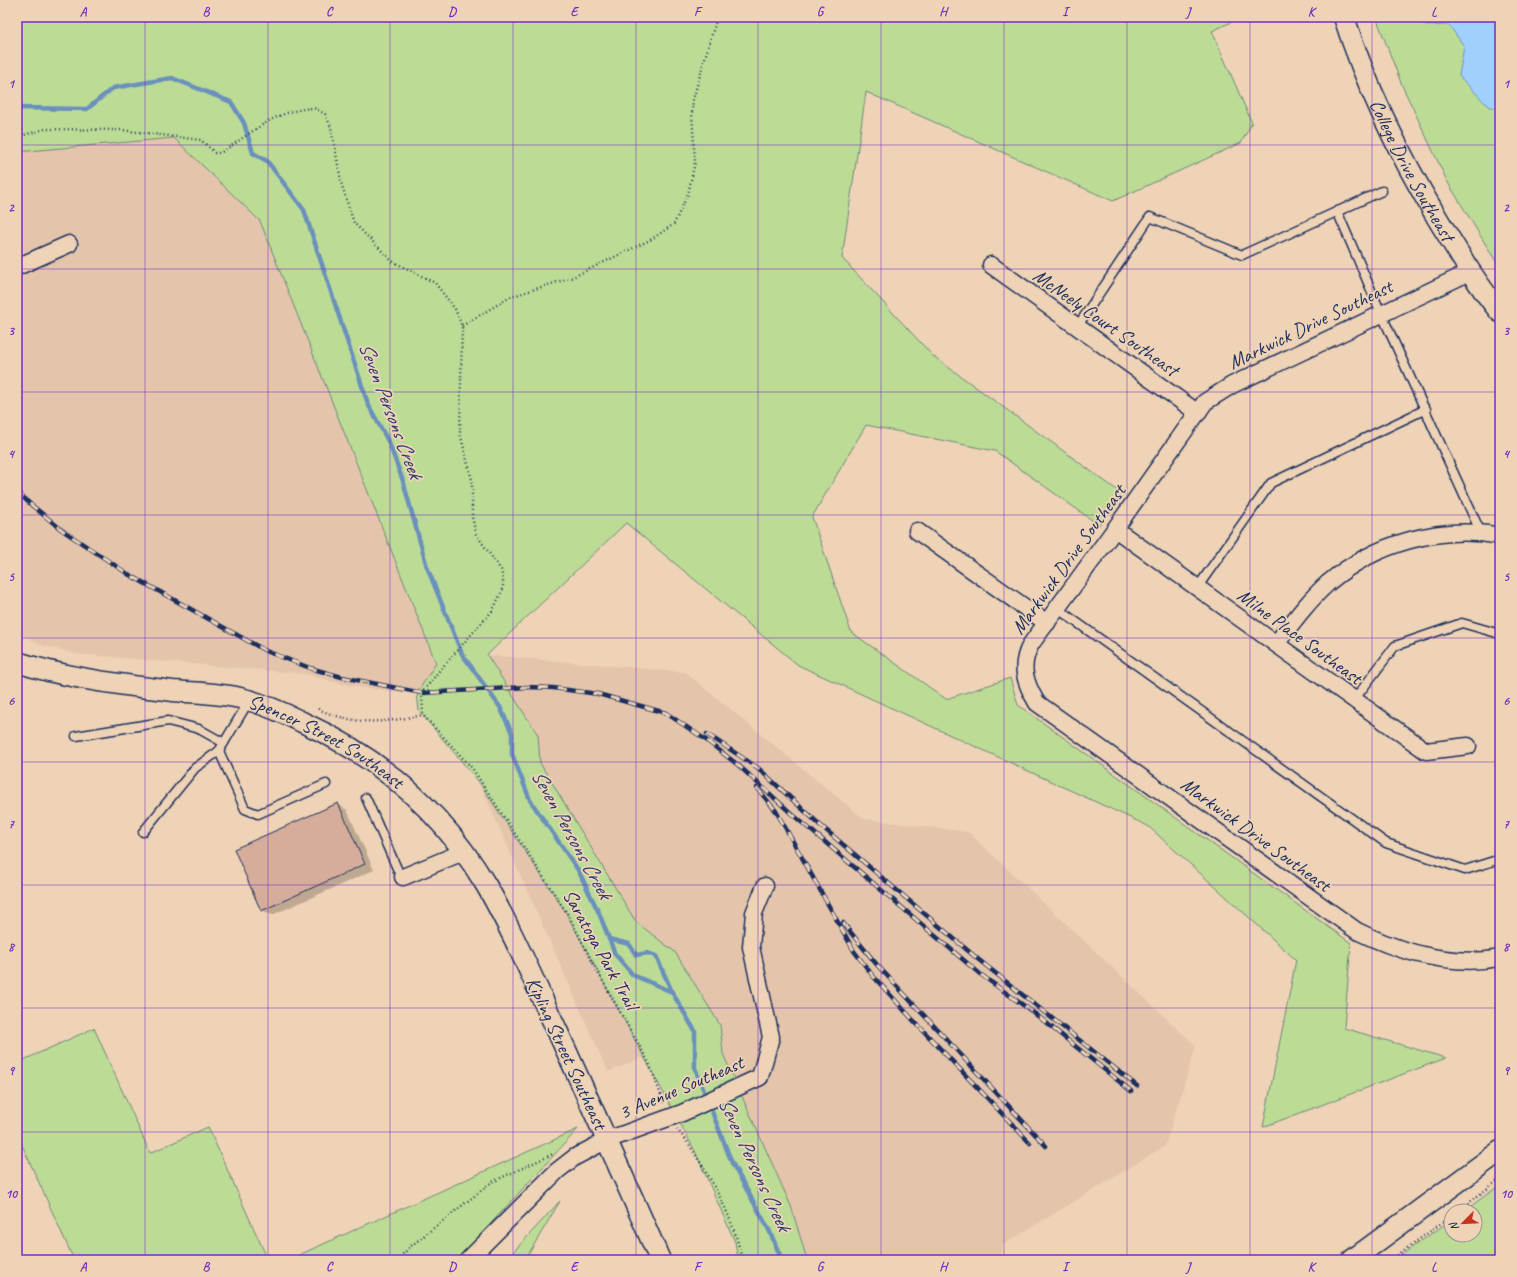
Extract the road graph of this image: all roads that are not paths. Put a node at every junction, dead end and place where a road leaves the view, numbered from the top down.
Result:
1 (1344, 17) edge
2 (1382, 191) dead end
3 (1337, 211) junction
4 (69, 244) dead end
5 (991, 265) dead end
6 (17, 267) edge
7 (1470, 272) junction
8 (1500, 312) edge
9 (1381, 313) junction
10 (1078, 327) junction
11 (1426, 409) junction
12 (1198, 412) junction
13 (1115, 530) junction
14 (917, 531) dead end
15 (1481, 533) junction
16 (1500, 536) edge
17 (1197, 588) junction
18 (1058, 609) junction
19 (1047, 623) junction
20 (1500, 634) edge
21 (1276, 644) junction
22 (17, 662) edge
23 (1354, 700) junction
24 (249, 701) junction
25 (76, 736) dead end
26 (224, 743) junction
27 (1468, 746) dead end
28 (219, 751) junction
29 (326, 784) dead end
30 (366, 798) dead end
31 (143, 832) dead end
32 (463, 852) junction
33 (1500, 858) edge
34 (402, 877) joint
35 (765, 886) dead end
36 (1500, 958) edge
37 (607, 1140) junction
38 (1500, 1151) edge
39 (468, 1260) edge
40 (660, 1260) edge
41 (1352, 1260) edge

1 - 7 street, College Drive Southeast
2 - 3 lane
3 - 9 lane
3 - 10 lane
4 - 6 street
5 - 10 street, McNeely Court Southeast
7 - 8 street, College Drive Southeast
7 - 9 street, Markwick Drive Southeast
9 - 11 lane
9 - 12 street, Markwick Drive Southeast
10 - 12 street, McNeely Court Southeast
11 - 15 lane
11 - 17 lane
12 - 13 street, Markwick Drive Southeast
13 - 17 street, Milne Place Southeast
13 - 18 street, Markwick Drive Southeast
14 - 19 street
15 - 16 street
15 - 21 street
17 - 21 street, Milne Place Southeast
18 - 19 street, Markwick Drive Southeast
18 - 33 lane
19 - 36 street, Markwick Drive Southeast
20 - 23 lane
21 - 23 street, Milne Place Southeast
22 - 24 street, Spencer Street Southeast
23 - 27 street, Milne Place Southeast
24 - 26 lane
24 - 32 street, Spencer Street Southeast
25 - 26 lane
26 - 28 lane
28 - 29 lane
28 - 31 lane
30 - 34 lane
32 - 34 street
32 - 37 street, Kipling Street Southeast
35 - 37 street, 3 Avenue Southeast
37 - 39 street, 3 Avenue Southeast
37 - 40 street, Kipling Street Southeast
38 - 41 street

